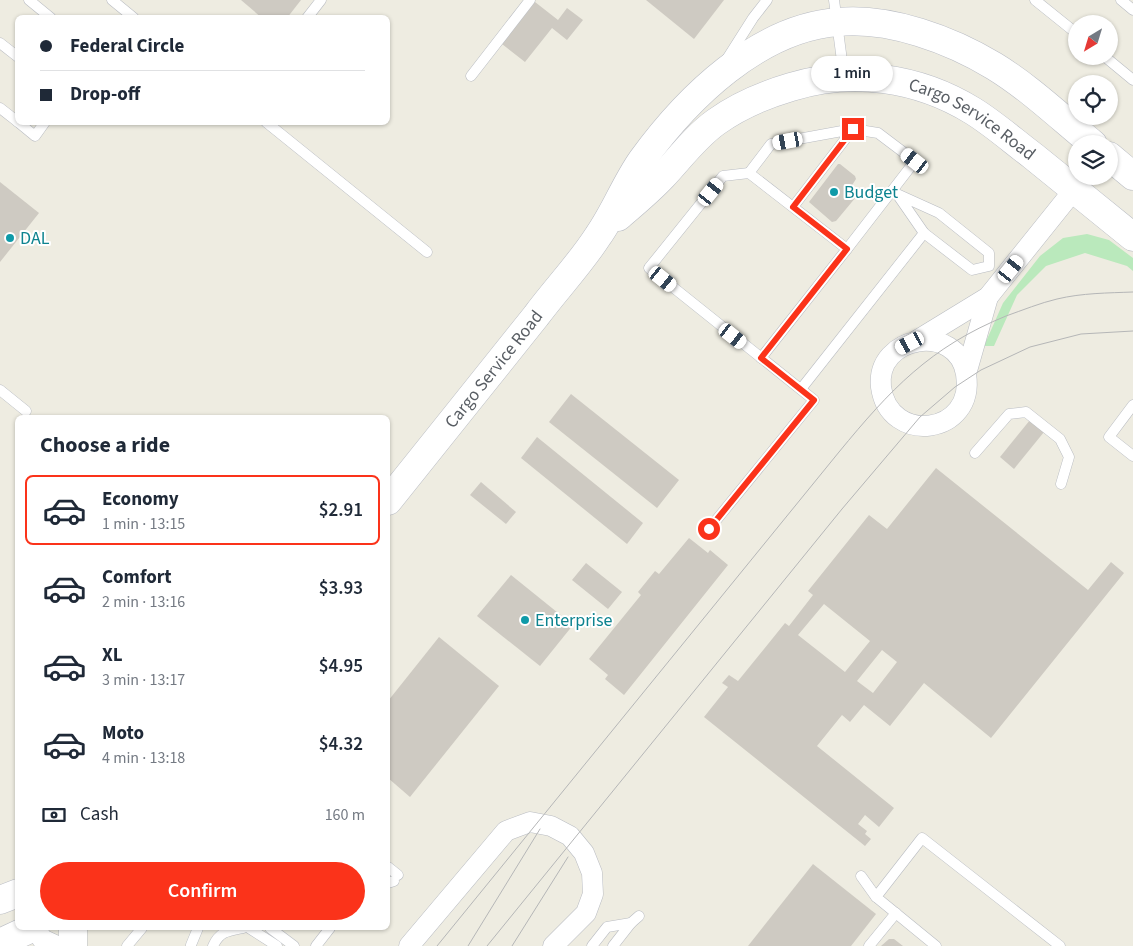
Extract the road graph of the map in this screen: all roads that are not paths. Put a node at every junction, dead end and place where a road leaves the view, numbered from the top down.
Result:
1 (29, 0) edge
2 (112, 0) edge
3 (321, 0) edge
4 (530, 0) edge
5 (767, 0) edge
6 (1035, 0) edge
7 (1121, 0) edge
8 (1133, 10) edge
9 (836, 11) edge
10 (47, 15) edge
11 (130, 15) edge
12 (309, 15) edge
13 (1068, 27) edge
14 (0, 43) edge
15 (15, 55) edge
16 (1115, 65) edge
17 (472, 76) dead end
18 (844, 76) junction
19 (714, 80) junction
20 (1133, 80) edge
21 (0, 108) edge
22 (15, 120) edge
23 (22, 125) edge
24 (43, 125) edge
25 (270, 125) edge
26 (853, 129) junction
27 (1082, 135) edge
28 (1118, 164) edge
29 (749, 173) junction
30 (1068, 175) edge
31 (1133, 176) edge
32 (1078, 185) edge
33 (1082, 185) edge
34 (895, 192) junction
35 (793, 207) junction
36 (924, 233) junction
37 (598, 236) junction
38 (1133, 237) edge
39 (847, 249) junction
40 (427, 252) dead end
41 (996, 272) junction
42 (988, 298) junction
43 (916, 341) junction
44 (761, 358) junction
45 (966, 374) junction
46 (0, 390) edge
47 (801, 390) junction
48 (1133, 405) edge
49 (26, 410) dead end
50 (975, 453) dead end
51 (1133, 456) edge
52 (1061, 484) dead end
53 (390, 498) edge
54 (709, 529) dead end
55 (861, 876) dead end
56 (15, 894) edge
57 (876, 897) junction
58 (0, 900) edge
59 (896, 913) junction
60 (639, 916) dead end
61 (631, 923) junction
62 (73, 930) edge
63 (140, 930) edge
64 (197, 930) edge
65 (234, 930) edge
66 (252, 930) edge
67 (273, 930) edge
68 (328, 930) edge
69 (41, 937) edge
70 (2, 942) edge
71 (191, 945) edge
72 (73, 946) edge
73 (127, 946) edge
74 (213, 946) edge
75 (277, 946) edge
76 (294, 946) edge
77 (316, 946) edge
78 (409, 946) edge
79 (553, 946) edge
80 (592, 946) edge
81 (613, 946) edge
82 (869, 946) edge
83 (936, 946) edge
84 (1060, 946) edge

1 - 10 lane
2 - 11 lane
3 - 12 lane
4 - 17 lane
5 - 19 lane
6 - 13 lane
7 - 8 lane
9 - 18 lane
9 - 19 street, Cargo Service Road
9 - 27 street, Cargo Service Road
14 - 15 lane
16 - 20 lane
18 - 30 street, Cargo Service Road
18 - 37 street, Cargo Service Road
19 - 37 street, Cargo Service Road
21 - 22 lane
23 - 24 lane
25 - 40 lane
26 - 29 lane
26 - 34 lane
26 - 35 lane
28 - 31 street
29 - 35 lane
29 - 44 lane
32 - 41 street
33 - 38 street, Cargo Service Road
34 - 36 lane
34 - 39 lane
34 - 41 lane
35 - 39 lane
36 - 41 lane
36 - 47 lane
37 - 53 street, Cargo Service Road
39 - 44 lane
41 - 42 street
42 - 43 street
42 - 45 street
43 - 45 street
43 - 45 street
44 - 47 lane
46 - 49 lane
47 - 54 lane
48 - 51 lane
50 - 52 lane
55 - 57 lane
56 - 58 street
57 - 59 lane
57 - 84 lane
59 - 82 lane
59 - 83 lane
60 - 61 lane
61 - 80 lane
61 - 81 lane
62 - 72 street
63 - 73 lane
64 - 71 lane
65 - 74 lane
66 - 75 lane
67 - 76 lane
68 - 77 lane
69 - 70 street
78 - 79 street

